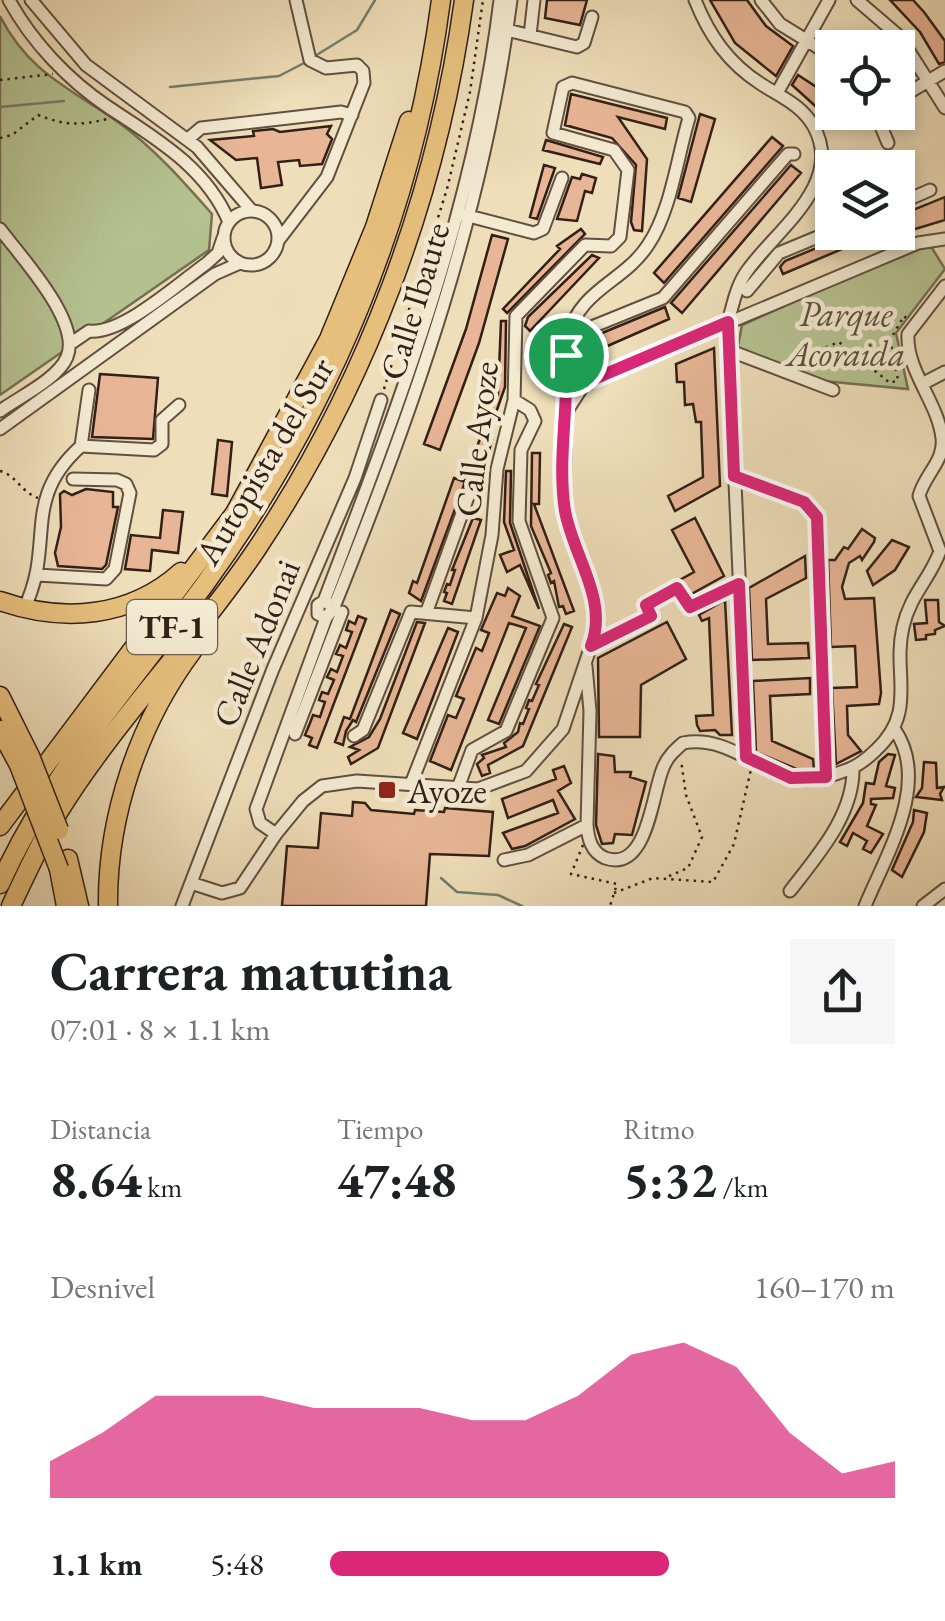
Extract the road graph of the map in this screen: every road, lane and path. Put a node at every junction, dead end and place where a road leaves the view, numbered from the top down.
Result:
1 (8, 0) edge
2 (31, 0) edge
3 (296, 0) edge
4 (441, 0) edge
5 (464, 0) edge
6 (483, 0) edge
7 (500, 0) edge
8 (512, 0) edge
9 (534, 0) edge
10 (695, 0) edge
11 (760, 0) edge
12 (829, 0) edge
13 (858, 0) edge
14 (594, 9) edge
15 (508, 30) junction
16 (530, 35) junction
17 (806, 41) junction
18 (500, 45) junction
19 (815, 46) edge
20 (62, 67) junction
21 (945, 71) edge
22 (0, 80) edge
23 (928, 81) junction
24 (427, 86) junction
25 (915, 88) edge
26 (777, 93) junction
27 (945, 108) edge
28 (116, 112) junction
29 (352, 115) junction
30 (882, 130) edge
31 (0, 138) edge
32 (188, 140) junction
33 (888, 144) dead end
34 (794, 154) dead end
35 (562, 178) dead end
36 (930, 190) dead end
37 (915, 197) edge
38 (252, 211) junction
39 (302, 212) junction
40 (463, 214) junction
41 (268, 216) junction
42 (229, 222) junction
43 (0, 228) edge
44 (223, 238) junction
45 (815, 238) edge
46 (278, 242) junction
47 (942, 243) edge
48 (240, 263) junction
49 (745, 274) junction
50 (945, 286) edge
51 (747, 291) junction
52 (766, 305) junction
53 (61, 312) junction
54 (728, 322) junction
55 (913, 325) junction
56 (94, 332) junction
57 (567, 337) junction
58 (112, 349) junction
59 (728, 350) junction
60 (69, 351) junction
61 (566, 355) junction
62 (80, 368) junction
63 (945, 372) edge
64 (594, 379) junction
65 (812, 382) junction
66 (922, 384) junction
67 (89, 390) dead end
68 (832, 390) dead end
69 (381, 400) joint
70 (514, 400) junction
71 (180, 405) dead end
72 (0, 411) edge
73 (566, 415) junction
74 (0, 429) edge
75 (81, 446) junction
76 (0, 472) edge
77 (734, 476) junction
78 (73, 479) dead end
79 (469, 494) dead end
80 (42, 500) junction
81 (235, 513) junction
82 (254, 552) junction
83 (37, 575) junction
84 (739, 584) junction
85 (0, 601) edge
86 (24, 610) junction
87 (428, 611) junction
88 (476, 618) junction
89 (591, 646) junction
90 (585, 662) junction
91 (313, 673) junction
92 (0, 696) edge
93 (0, 730) edge
94 (895, 730) junction
95 (295, 734) dead end
96 (354, 736) dead end
97 (675, 750) junction
98 (750, 758) junction
99 (32, 760) junction
100 (853, 768) junction
101 (826, 777) junction
102 (411, 784) junction
103 (458, 788) junction
104 (0, 813) edge
105 (0, 826) edge
106 (588, 830) junction
107 (276, 834) junction
108 (504, 860) dead end
109 (64, 864) junction
110 (659, 878) junction
111 (191, 883) junction
112 (0, 884) edge
113 (945, 889) edge
114 (790, 891) dead end
115 (614, 893) junction
116 (11, 906) edge
117 (66, 906) edge
118 (80, 906) edge
119 (108, 906) edge
120 (182, 906) edge
121 (610, 906) edge
122 (864, 906) edge
123 (923, 906) edge

1 - 20 street
2 - 32 street
3 - 29 street
4 - 24 highway, Autopista del Sur / TF-1
5 - 82 highway, Autopista del Sur / TF-1
6 - 69 path
7 - 18 street, Calle Ibaute
8 - 15 street, Calle Ibaute
9 - 16 street
10 - 26 street
11 - 17 street
12 - 17 street
13 - 23 street
14 - 16 street
15 - 16 street
15 - 18 street, Calle Ibaute
17 - 19 street
17 - 26 street
18 - 40 street, Calle Ibaute
20 - 22 path
20 - 28 street
21 - 23 street
23 - 25 street
23 - 27 street
24 - 81 highway
24 - 112 highway, Autopista del Sur / TF-1
26 - 49 street
28 - 31 path
28 - 42 street
29 - 32 street
29 - 39 street
30 - 33 street
32 - 38 street
34 - 57 street
35 - 40 street
36 - 37 street
38 - 41 street
38 - 42 street
39 - 41 street
39 - 46 street
40 - 91 street, Calle Ibaute
41 - 46 street
42 - 44 street
43 - 53 street
44 - 48 street
44 - 56 street
45 - 51 street
46 - 48 street
47 - 52 street
48 - 58 street
49 - 51 street
49 - 54 street
50 - 55 street
51 - 52 street
52 - 54 street
53 - 56 street
53 - 60 street
54 - 59 street
54 - 64 street
55 - 65 path
55 - 66 street
56 - 58 street
56 - 60 street
57 - 61 street
57 - 70 street, Calle Ayoze
58 - 62 street
59 - 65 street
59 - 77 street
60 - 62 street
60 - 72 street
61 - 64 street
61 - 73 street
62 - 74 street
63 - 66 street
64 - 73 street
65 - 68 street
66 - 94 street
67 - 75 street
69 - 111 street, Calle Adonai
70 - 88 street, Calle Ayoze
70 - 103 street
71 - 75 street
73 - 89 street
75 - 80 street
76 - 80 path
77 - 84 street
77 - 101 street
78 - 83 street
79 - 87 street, Calle Ayoze
80 - 83 street
81 - 86 highway
81 - 99 highway
82 - 116 highway, Autopista del Sur / TF-1
82 - 119 highway
83 - 86 street
84 - 89 path
84 - 98 street
85 - 86 highway
87 - 88 street
87 - 96 street, Calle Ayoze
88 - 102 street, Calle Ayoze
89 - 90 street
90 - 103 street
90 - 106 street
91 - 95 street
91 - 107 street, Calle Ibaute
92 - 99 highway
93 - 99 highway
94 - 100 street
94 - 122 street
97 - 98 street
97 - 106 street
97 - 110 path
98 - 101 street
98 - 110 path
99 - 104 highway
99 - 105 highway
99 - 109 highway, bridge
100 - 101 street
100 - 114 street
102 - 103 street
102 - 107 street
106 - 108 street
106 - 115 path
107 - 111 street
109 - 117 highway
109 - 118 highway
110 - 115 path
111 - 120 street, Calle Adonai
113 - 123 street
115 - 121 path

